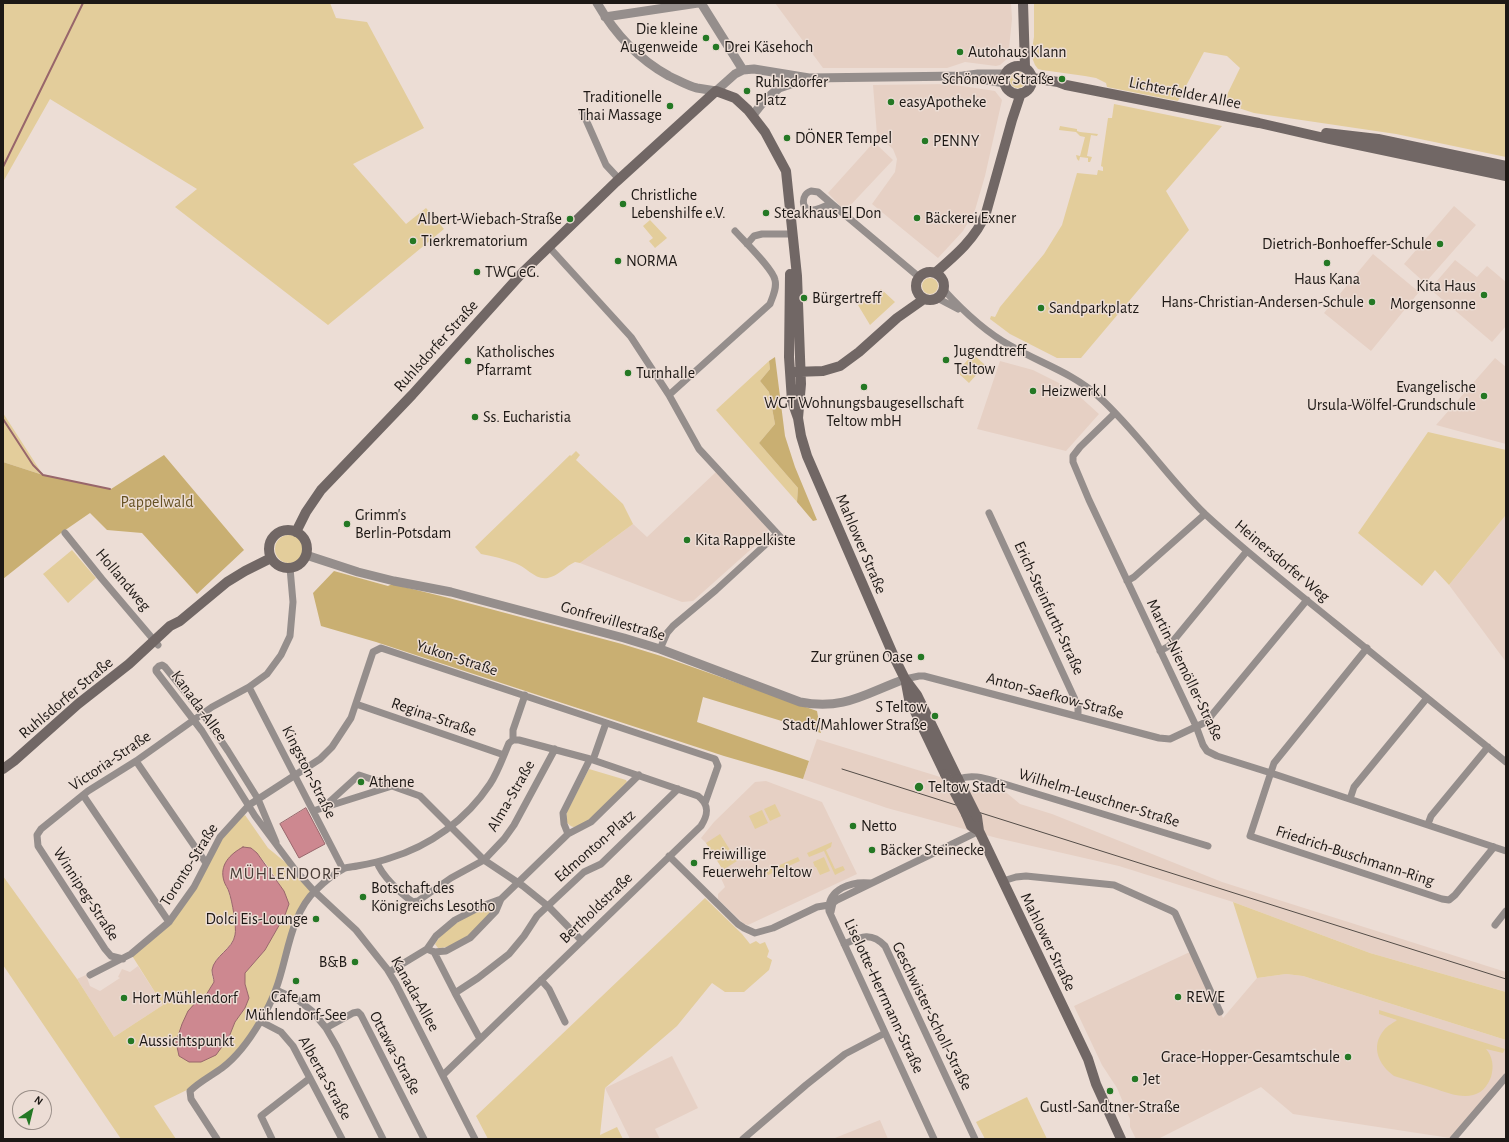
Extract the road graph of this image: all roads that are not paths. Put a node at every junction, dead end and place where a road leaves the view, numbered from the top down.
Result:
1 (597, 3) edge
2 (700, 3) edge
3 (1023, 3) edge
4 (605, 17) junction
5 (1020, 67) junction
6 (743, 70) junction
7 (809, 78) junction
8 (1032, 81) junction
9 (1007, 83) junction
10 (716, 91) junction
11 (1021, 93) junction
12 (584, 113) dead end
13 (753, 115) junction
14 (1012, 120) junction
15 (1298, 131) junction
16 (1506, 166) edge
17 (1506, 176) edge
18 (619, 179) junction
19 (832, 204) dead end
20 (735, 231) dead end
21 (791, 234) junction
22 (747, 244) junction
23 (549, 247) junction
24 (919, 278) junction
25 (939, 285) junction
26 (921, 295) junction
27 (795, 372) junction
28 (669, 395) junction
29 (1115, 413) junction
30 (989, 513) dead end
31 (1205, 514) junction
32 (296, 532) junction
33 (65, 533) dead end
34 (777, 534) junction
35 (784, 541) dead end
36 (1247, 551) junction
37 (306, 555) junction
38 (271, 558) junction
39 (290, 568) junction
40 (1127, 581) junction
41 (1307, 600) junction
42 (156, 643) junction
43 (381, 648) joint
44 (1366, 648) junction
45 (660, 649) junction
46 (1160, 651) junction
47 (905, 679) junction
48 (249, 687) junction
49 (524, 695) junction
50 (1427, 698) junction
51 (356, 704) junction
52 (203, 714) junction
53 (1078, 716) junction
54 (194, 720) junction
55 (606, 723) junction
56 (1196, 726) junction
57 (513, 740) junction
58 (1488, 747) junction
59 (555, 749) junction
60 (504, 755) junction
61 (592, 760) junction
62 (136, 761) junction
63 (1506, 762) edge
64 (3, 769) edge
65 (1271, 773) junction
66 (639, 775) junction
67 (295, 776) junction
68 (958, 779) junction
69 (392, 786) junction
70 (678, 789) junction
71 (84, 795) junction
72 (258, 799) junction
73 (1350, 799) junction
74 (705, 803) junction
75 (249, 805) junction
76 (324, 807) junction
77 (313, 810) junction
78 (1428, 824) junction
79 (450, 827) junction
80 (979, 831) junction
81 (568, 834) junction
82 (37, 835) joint
83 (276, 842) junction
84 (1208, 846) dead end
85 (1494, 847) junction
86 (1506, 851) edge
87 (669, 856) junction
88 (484, 860) junction
89 (377, 862) junction
90 (206, 863) junction
91 (343, 869) junction
92 (1003, 881) junction
93 (517, 883) junction
94 (870, 883) junction
95 (314, 891) junction
96 (501, 899) junction
97 (829, 905) junction
98 (548, 907) junction
99 (1506, 911) edge
100 (831, 915) junction
101 (169, 922) junction
102 (1495, 925) dead end
103 (582, 941) junction
104 (844, 944) junction
105 (427, 949) junction
106 (434, 952) junction
107 (123, 959) junction
108 (389, 972) junction
109 (90, 975) dead end
110 (542, 980) junction
111 (276, 990) junction
112 (455, 993) junction
113 (1220, 1012) dead end
114 (260, 1022) junction
115 (565, 1022) dead end
116 (326, 1028) junction
117 (885, 1033) junction
118 (480, 1039) junction
119 (1092, 1066) junction
120 (443, 1075) junction
121 (1506, 1077) edge
122 (310, 1078) junction
123 (217, 1139) edge
124 (272, 1139) edge
125 (342, 1139) edge
126 (383, 1139) edge
127 (424, 1139) edge
128 (475, 1139) edge
129 (743, 1139) edge
130 (934, 1139) edge
131 (975, 1139) edge
132 (1121, 1139) edge
133 (1129, 1139) edge
134 (1453, 1139) edge

1 - 4 street
2 - 4 street
2 - 6 street
3 - 5 main road
4 - 10 street
5 - 8 main road
5 - 9 main road
6 - 7 street
6 - 10 street
7 - 9 street
7 - 13 street
8 - 11 main road
8 - 15 main road, Lichterfelder Allee
9 - 11 main road
9 - 14 main road
10 - 13 main road, Mahlower Straße
10 - 18 main road, Ruhlsdorfer Straße
11 - 14 main road
12 - 18 street
13 - 21 main road, Mahlower Straße
14 - 25 main road
15 - 16 main road, Lichterfelder Allee
15 - 17 main road, Lichterfelder Allee
18 - 23 main road, Ruhlsdorfer Straße
19 - 24 street
20 - 22 street
21 - 22 street
21 - 27 main road, Mahlower Straße
22 - 28 street
23 - 28 street
23 - 32 main road, Ruhlsdorfer Straße
24 - 25 main road
24 - 26 main road
25 - 26 main road
25 - 29 street, Heinersdorfer Weg
26 - 27 main road
27 - 47 main road, Mahlower Straße
28 - 34 street
29 - 31 street, Heinersdorfer Weg
29 - 40 street, Martin-Niemöller-Straße
30 - 53 street, Erich-Steinfurth-Straße
31 - 36 street, Heinersdorfer Weg
31 - 40 street
32 - 37 main road
32 - 38 main road
33 - 42 street, Hollandweg
34 - 35 street
34 - 45 street
36 - 41 street, Heinersdorfer Weg
36 - 46 street
37 - 39 main road
37 - 45 street, Gonfrevillestraße
38 - 39 main road
38 - 42 main road, Ruhlsdorfer Straße
39 - 48 street, Victoria-Straße
40 - 46 street, Martin-Niemöller-Straße
41 - 44 street, Heinersdorfer Weg
41 - 56 street, Anton-Saefkow-Straße
42 - 64 main road, Ruhlsdorfer Straße
43 - 49 street, Yukon-Straße
43 - 51 street, Toronto-Straße
44 - 50 street, Heinersdorfer Weg
44 - 65 street
45 - 47 street, Gonfrevillestraße
46 - 56 street, Martin-Niemöller-Straße
47 - 53 street, Anton-Saefkow-Straße
47 - 68 main road, Mahlower Straße
47 - 80 main road, Mahlower Straße, bridge
48 - 52 street, Victoria-Straße
48 - 67 street, Kingston-Straße
49 - 55 street, Yukon-Straße
49 - 57 street
50 - 58 street, Heinersdorfer Weg
50 - 73 street
51 - 60 street, Regina-Straße
51 - 67 street, Toronto-Straße
52 - 54 street, Victoria-Straße
52 - 54 street, Kanada-Allee
52 - 72 street, Kanada-Allee
53 - 56 street, Anton-Saefkow-Straße
54 - 62 street, Victoria-Straße
54 - 75 street, Kanada-Allee
55 - 61 street, Edmonton-Platz
55 - 74 street, Yukon-Straße
56 - 65 street, Martin-Niemöller-Straße
57 - 59 street
57 - 60 street, Alma-Straße
58 - 63 street, Heinersdorfer Weg
58 - 78 street
59 - 61 street
59 - 88 street, Alma-Straße
60 - 79 street, Alma-Straße
61 - 66 street
61 - 81 street, Edmonton-Platz
62 - 71 street, Victoria-Straße
62 - 90 street
65 - 73 street, Martin-Niemöller-Straße
65 - 85 street, Friedrich-Buschmann-Ring
66 - 70 street
66 - 81 street, Edmonton-Platz
67 - 72 street, Toronto-Straße
67 - 77 street, Kingston-Straße
68 - 80 main road, Mahlower Straße, bridge
68 - 84 street, Wilhelm-Leuschner-Straße
69 - 76 street
69 - 76 street
69 - 79 street
70 - 74 street
70 - 98 street, Edmonton-Platz
71 - 82 street, Victoria-Straße
71 - 101 street
72 - 75 street, Toronto-Straße
72 - 83 street, Kanada-Allee
73 - 78 street, Martin-Niemöller-Straße
74 - 87 street, Bertholdstraße
75 - 83 street, Kanada-Allee
75 - 90 street, Toronto-Straße
76 - 77 street
77 - 91 street, Kingston-Straße
78 - 85 street, Martin-Niemöller-Straße
79 - 88 street
79 - 89 street, Alma-Straße
80 - 92 main road, Mahlower Straße
80 - 94 street, Liselotte-Herrmann-Straße
81 - 93 street, Edmonton-Platz
82 - 107 street, Winnipeg-Straße
83 - 95 street, Kanada-Allee
85 - 86 street, Martin-Niemöller-Straße
87 - 97 street
87 - 103 street, Bertholdstraße
88 - 89 street, Alma-Straße
88 - 93 street
89 - 91 street, Alma-Straße
90 - 101 street, Toronto-Straße
91 - 95 street, Alma-Straße
92 - 113 street
92 - 119 main road, Mahlower Straße
93 - 96 street, Edmonton-Platz
93 - 98 street
94 - 97 street
94 - 100 street, Liselotte-Herrmann-Straße
95 - 108 street, Kanada-Allee
95 - 111 street, Alma-Straße
96 - 105 street
96 - 106 street
97 - 100 street
98 - 103 street
98 - 112 street, Edmonton-Platz
99 - 102 street
100 - 104 street, Liselotte-Herrmann-Straße
101 - 107 street, Toronto-Straße
103 - 110 street, Bertholdstraße
104 - 117 street, Liselotte-Herrmann-Straße
104 - 131 street, Geschwister-Scholl-Straße
105 - 106 street
105 - 108 street
106 - 112 street
107 - 109 street, Toronto-Straße
108 - 120 street, Kanada-Allee
110 - 115 street
110 - 118 street, Bertholdstraße
111 - 114 street, Alma-Straße
111 - 116 street
112 - 118 street
114 - 122 street, Alberta-Straße
114 - 123 street, Alma-Straße
116 - 126 street
116 - 127 street, Ottawa-Straße
117 - 129 street
117 - 130 street, Liselotte-Herrmann-Straße
118 - 120 street, Bertholdstraße
119 - 132 main road, Mahlower Straße
119 - 133 main road, Mahlower Straße
120 - 128 street, Kanada-Allee
121 - 134 street
122 - 124 street
122 - 125 street, Alberta-Straße

